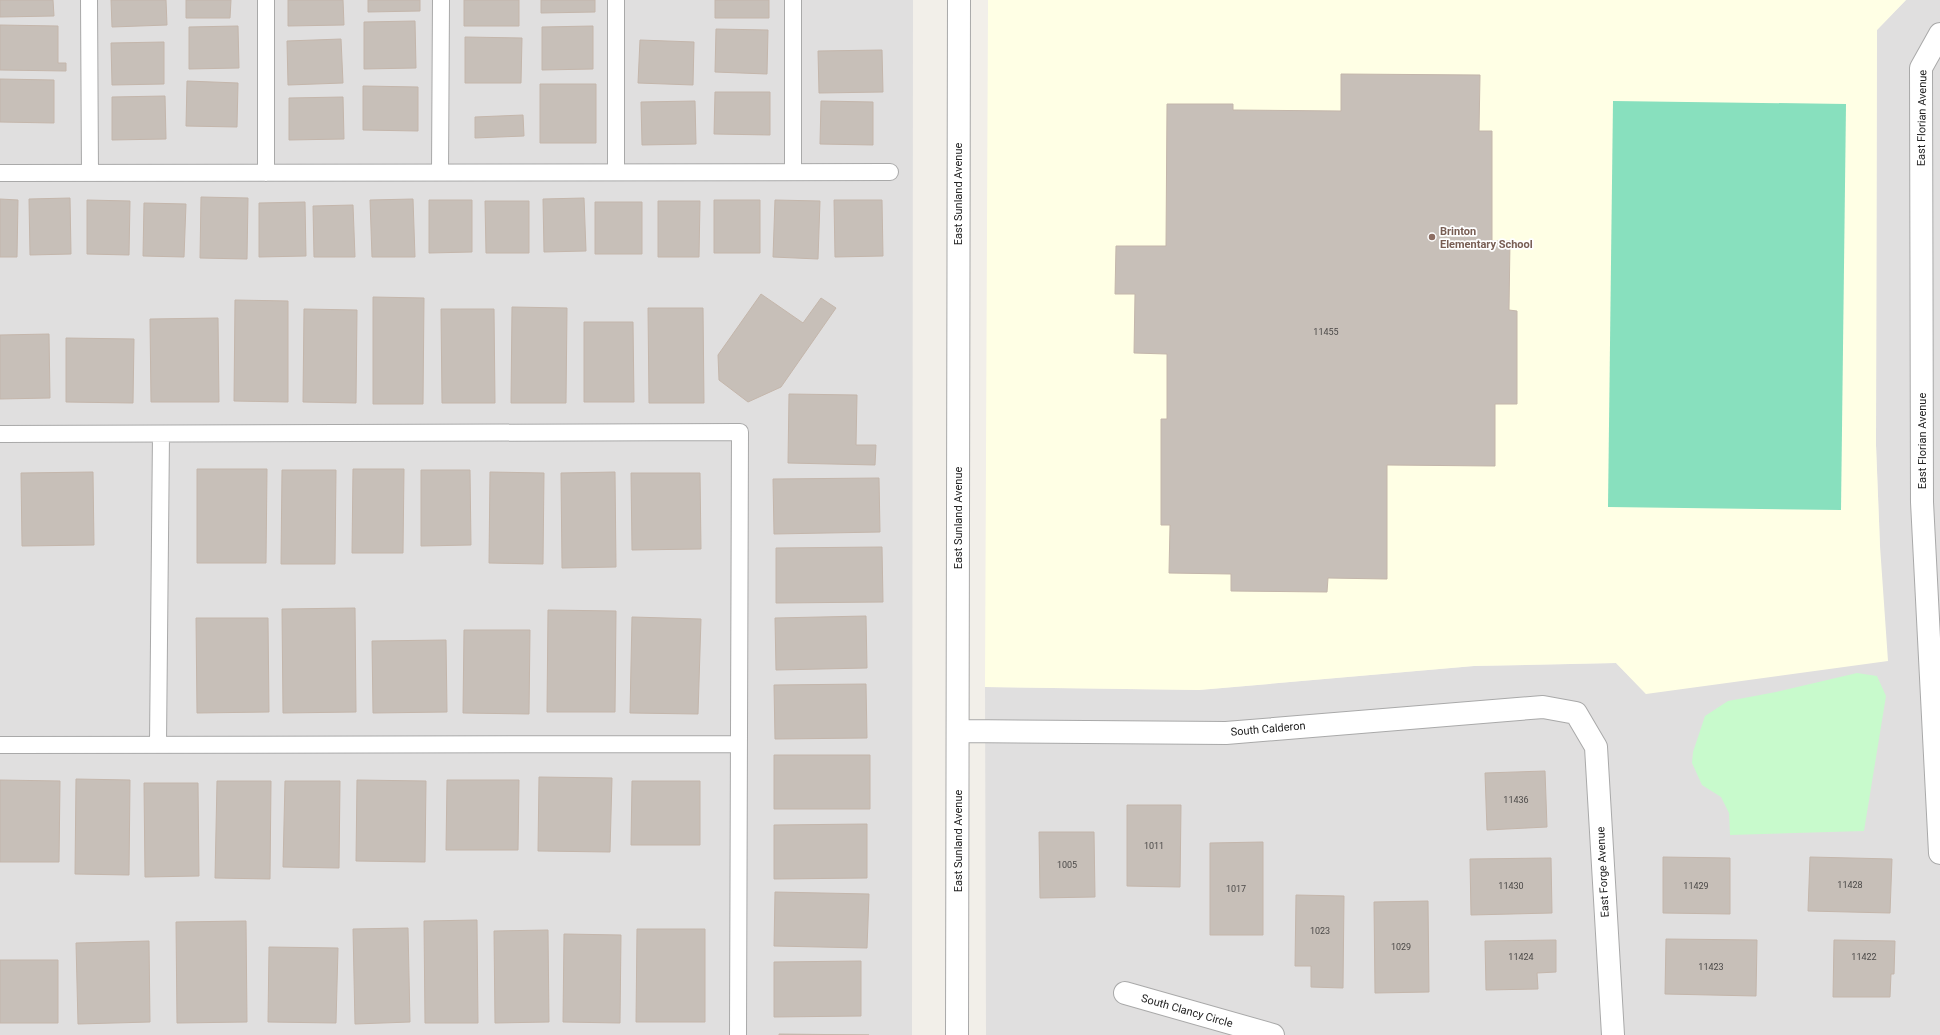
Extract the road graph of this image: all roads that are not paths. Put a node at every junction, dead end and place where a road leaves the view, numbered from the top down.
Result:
1 (90, 0) edge
2 (266, 0) edge
3 (441, 0) edge
4 (616, 0) edge
5 (793, 0) edge
6 (959, 0) edge
7 (1940, 34) edge
8 (440, 172) junction
9 (616, 172) junction
10 (794, 172) junction
11 (890, 172) dead end
12 (0, 173) edge
13 (90, 173) junction
14 (266, 173) junction
15 (0, 434) edge
16 (161, 434) junction
17 (1576, 713) joint
18 (958, 731) junction
19 (158, 744) junction
20 (739, 744) junction
21 (0, 745) edge
22 (1940, 852) edge
23 (1125, 993) dead end
24 (738, 1035) edge
25 (957, 1035) edge
26 (1273, 1035) edge
27 (1613, 1035) edge

1 - 13 lane
2 - 14 lane
3 - 8 lane
4 - 9 lane
5 - 10 lane
6 - 18 street, East Sunland Avenue
7 - 22 street, East Florian Avenue
8 - 9 lane
8 - 14 lane
9 - 10 lane
10 - 11 lane
12 - 13 lane
13 - 14 lane
15 - 16 lane
16 - 19 lane
16 - 20 lane
17 - 18 street, South Calderon
17 - 27 street, East Forge Avenue
18 - 25 street, East Sunland Avenue
19 - 20 lane
19 - 21 lane
20 - 24 lane
23 - 26 street, South Clancy Circle

